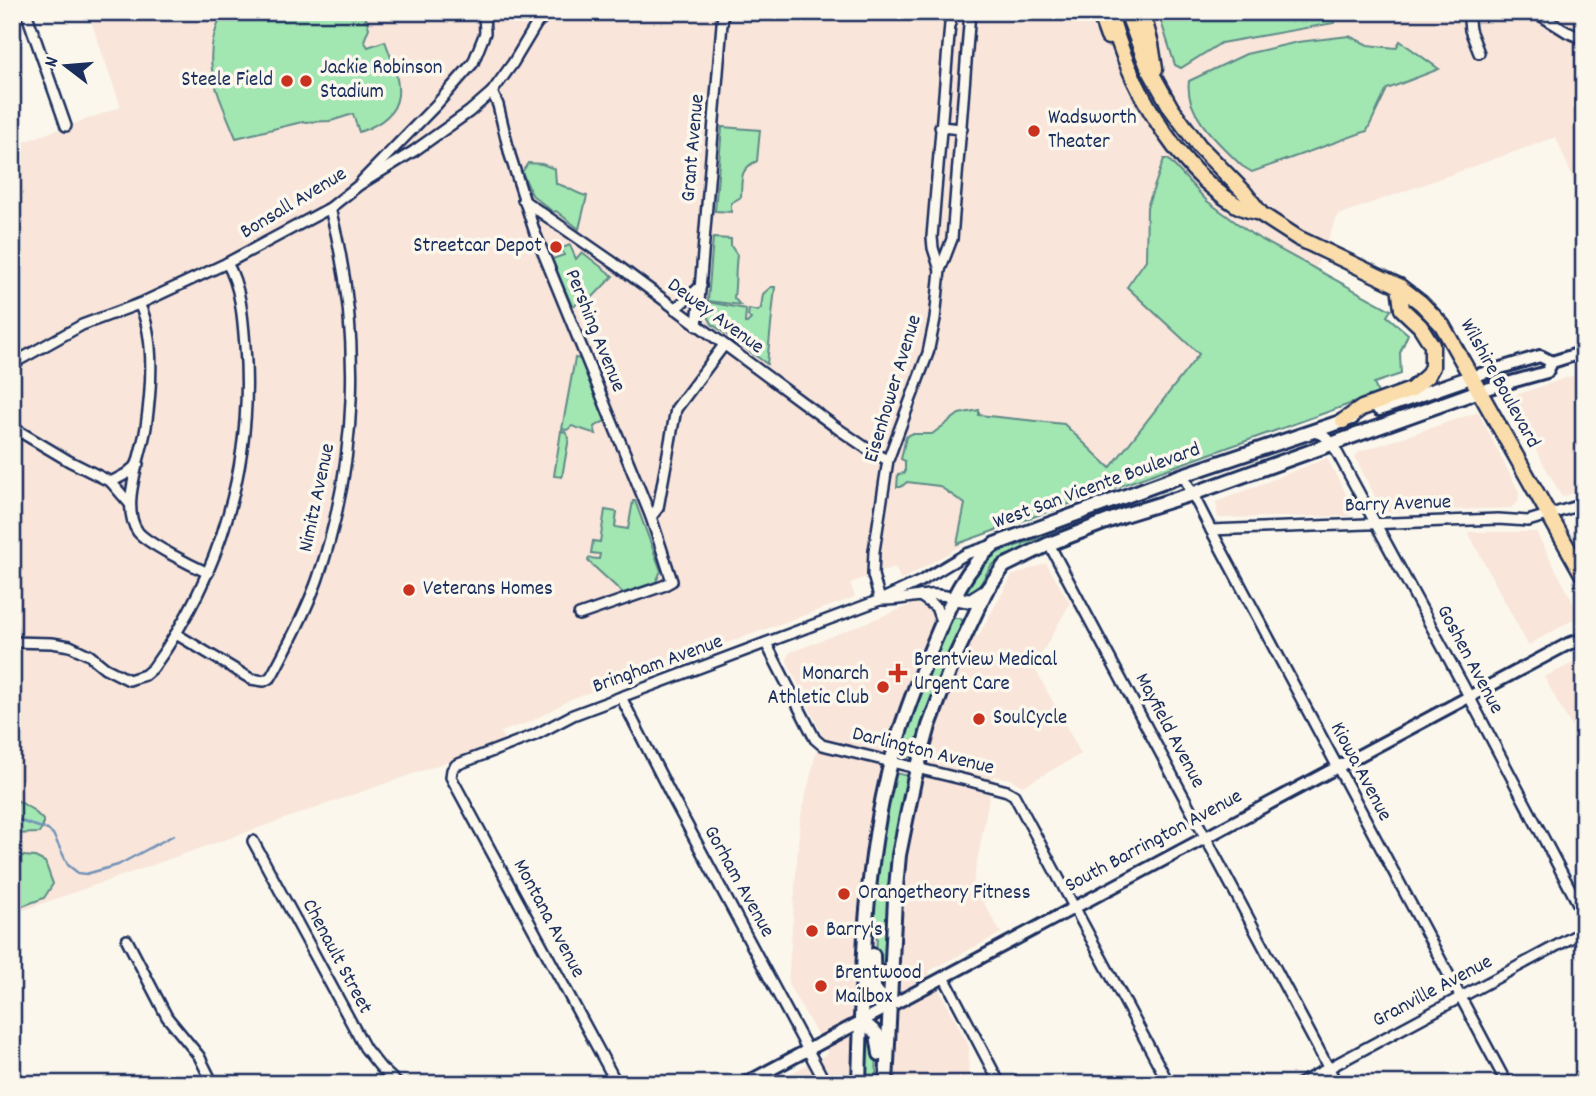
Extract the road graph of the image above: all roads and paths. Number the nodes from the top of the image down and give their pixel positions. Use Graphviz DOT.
graph roads {
  1 [pos="26,12"];
  2 [pos="484,12"];
  3 [pos="549,12"];
  4 [pos="723,12"];
  5 [pos="951,12"];
  6 [pos="970,12"];
  7 [pos="1099,12"];
  8 [pos="1110,12"];
  9 [pos="1128,12"];
  10 [pos="1142,12"];
  11 [pos="1468,12"];
  12 [pos="1535,12"];
  13 [pos="1584,38"];
  14 [pos="1479,53"];
  15 [pos="1157,84"];
  16 [pos="492,92"];
  17 [pos="66,126"];
  18 [pos="940,127"];
  19 [pos="962,129"];
  20 [pos="1171,142"];
  21 [pos="359,185"];
  22 [pos="523,200"];
  23 [pos="330,208"];
  24 [pos="1261,214"];
  25 [pos="227,263"];
  26 [pos="940,270"];
  27 [pos="701,286"];
  28 [pos="1399,286"];
  29 [pos="139,304"];
  30 [pos="675,309"];
  31 [pos="697,326"];
  32 [pos="724,345"];
  33 [pos="1584,352"];
  34 [pos="1552,362"];
  35 [pos="12,364"];
  36 [pos="1471,377"];
  37 [pos="1479,391"];
  38 [pos="1343,421"];
  39 [pos="12,427"];
  40 [pos="1312,432"];
  41 [pos="1332,443"];
  42 [pos="888,460"];
  43 [pos="138,464"];
  44 [pos="1183,475"];
  45 [pos="111,482"];
  46 [pos="1192,494"];
  47 [pos="130,504"];
  48 [pos="1584,504"];
  49 [pos="1548,516"];
  50 [pos="650,517"];
  51 [pos="1375,523"];
  52 [pos="1210,530"];
  53 [pos="995,544"];
  54 [pos="1049,544"];
  55 [pos="208,573"];
  56 [pos="1584,576"];
  57 [pos="986,591"];
  58 [pos="920,596"];
  59 [pos="955,598"];
  60 [pos="880,600"];
  61 [pos="579,615"];
  62 [pos="942,624"];
  63 [pos="968,628"];
  64 [pos="176,634"];
  65 [pos="1584,639"];
  66 [pos="12,642"];
  67 [pos="766,643"];
  68 [pos="621,696"];
  69 [pos="1469,696"];
  70 [pos="891,763"];
  71 [pos="1337,766"];
  72 [pos="917,768"];
  73 [pos="452,770"];
  74 [pos="1206,836"];
  75 [pos="253,841"];
  76 [pos="1075,906"];
  77 [pos="868,910"];
  78 [pos="1584,915"];
  79 [pos="1584,931"];
  80 [pos="127,940"];
  81 [pos="944,977"];
  82 [pos="1459,997"];
  83 [pos="889,1006"];
  84 [pos="860,1020"];
  85 [pos="806,1050"];
  86 [pos="1328,1068"];
  87 [pos="213,1084"];
  88 [pos="398,1084"];
  89 [pos="617,1084"];
  90 [pos="744,1084"];
  91 [pos="827,1084"];
  92 [pos="859,1084"];
  93 [pos="878,1084"];
  94 [pos="886,1084"];
  95 [pos="1000,1084"];
  96 [pos="1169,1084"];
  97 [pos="1299,1084"];
  98 [pos="1336,1084"];
  99 [pos="1507,1084"];
  1 -- 17 [label="street"];
  2 -- 21 [label="street"];
  3 -- 16 [label="street, Bonsall Avenue"];
  4 -- 27 [label="street, Grant Avenue"];
  5 -- 18 [label="street, Eisenhower Avenue"];
  6 -- 19 [label="street, Eisenhower Avenue"];
  7 -- 20 [label="main road"];
  8 -- 20 [label="main road, Wilshire Boulevard"];
  9 -- 15 [label="main road, Wilshire Boulevard"];
  10 -- 15 [label="main road"];
  11 -- 14 [label="street"];
  12 -- 13 [label="street"];
  15 -- 24 [label="main road, Wilshire Boulevard"];
  16 -- 21 [label="street, Bonsall Avenue"];
  16 -- 22 [label="street, Pershing Avenue"];
  18 -- 19 [label="street"];
  18 -- 26 [label="street, Eisenhower Avenue"];
  19 -- 26 [label="street, Eisenhower Avenue"];
  20 -- 24 [label="main road, Wilshire Boulevard"];
  21 -- 23 [label="street, Bonsall Avenue"];
  22 -- 30 [label="street, Dewey Avenue"];
  22 -- 50 [label="street, Pershing Avenue"];
  23 -- 25 [label="street, Bonsall Avenue"];
  23 -- 64 [label="street, Nimitz Avenue"];
  24 -- 28 [label="main road, Wilshire Boulevard"];
  25 -- 29 [label="street, Bonsall Avenue"];
  25 -- 55 [label="street"];
  26 -- 42 [label="street, Eisenhower Avenue"];
  27 -- 30 [label="street"];
  27 -- 31 [label="street, Grant Avenue"];
  28 -- 36 [label="main road, Wilshire Boulevard"];
  28 -- 38 [label="main road"];
  29 -- 35 [label="street, Bonsall Avenue"];
  29 -- 43 [label="street"];
  30 -- 31 [label="street, Dewey Avenue"];
  31 -- 32 [label="street, Dewey Avenue"];
  32 -- 42 [label="street, Dewey Avenue"];
  32 -- 50 [label="street"];
  33 -- 34 [label="street"];
  34 -- 36 [label="street"];
  34 -- 37 [label="street"];
  36 -- 37 [label="main road, Wilshire Boulevard"];
  36 -- 38 [label="main road, West San Vicente Boulevard"];
  37 -- 41 [label="main road, West San Vicente Boulevard"];
  37 -- 49 [label="main road, Wilshire Boulevard"];
  38 -- 40 [label="main road, West San Vicente Boulevard"];
  39 -- 45 [label="street"];
  40 -- 41 [label="street"];
  40 -- 44 [label="main road, West San Vicente Boulevard"];
  41 -- 46 [label="main road, West San Vicente Boulevard"];
  41 -- 51 [label="street, Goshen Avenue"];
  42 -- 60 [label="street, Eisenhower Avenue"];
  43 -- 45 [label="street"];
  43 -- 47 [label="street"];
  44 -- 46 [label="street, Kiowa Avenue"];
  44 -- 53 [label="main road, West San Vicente Boulevard"];
  45 -- 47 [label="street"];
  46 -- 52 [label="street, Kiowa Avenue"];
  46 -- 54 [label="main road, West San Vicente Boulevard"];
  47 -- 55 [label="street"];
  48 -- 49 [label="street, Barry Avenue"];
  49 -- 51 [label="street, Barry Avenue"];
  49 -- 56 [label="main road, Wilshire Boulevard"];
  50 -- 61 [label="street, Pershing Avenue"];
  51 -- 52 [label="street, Barry Avenue"];
  51 -- 69 [label="street, Goshen Avenue"];
  52 -- 71 [label="street, Kiowa Avenue"];
  53 -- 59 [label="main road, West San Vicente Boulevard"];
  53 -- 60 [label="street, Bringham Avenue"];
  54 -- 57 [label="main road, West San Vicente Boulevard"];
  54 -- 74 [label="street, Mayfield Avenue"];
  55 -- 64 [label="street"];
  57 -- 59 [label="main road"];
  57 -- 63 [label="main road, West San Vicente Boulevard"];
  58 -- 59 [label="street, Bringham Avenue"];
  58 -- 60 [label="street, Bringham Avenue"];
  58 -- 62 [label="street"];
  59 -- 62 [label="main road, West San Vicente Boulevard"];
  60 -- 67 [label="street, Bringham Avenue"];
  62 -- 63 [label="main road"];
  62 -- 70 [label="main road, West San Vicente Boulevard"];
  63 -- 72 [label="main road, West San Vicente Boulevard"];
  64 -- 66 [label="street"];
  65 -- 69 [label="street, South Barrington Avenue"];
  67 -- 68 [label="street, Bringham Avenue"];
  67 -- 70 [label="street, Darlington Avenue"];
  68 -- 73 [label="street, Bringham Avenue"];
  68 -- 85 [label="street, Gorham Avenue"];
  69 -- 71 [label="street, South Barrington Avenue"];
  69 -- 78 [label="street, Goshen Avenue"];
  70 -- 72 [label="street, Darlington Avenue"];
  70 -- 77 [label="main road, West San Vicente Boulevard"];
  71 -- 74 [label="street, South Barrington Avenue"];
  71 -- 82 [label="street, Kiowa Avenue"];
  72 -- 76 [label="street, Darlington Avenue"];
  72 -- 83 [label="main road, West San Vicente Boulevard"];
  73 -- 89 [label="street, Montana Avenue"];
  74 -- 76 [label="street, South Barrington Avenue"];
  74 -- 86 [label="street, Mayfield Avenue"];
  75 -- 88 [label="street, Chenault Street"];
  76 -- 81 [label="street, South Barrington Avenue"];
  76 -- 96 [label="street, Darlington Avenue"];
  77 -- 83 [label="main road"];
  77 -- 84 [label="main road, West San Vicente Boulevard"];
  79 -- 82 [label="street, Granville Avenue"];
  80 -- 87 [label="street"];
  81 -- 83 [label="street, South Barrington Avenue"];
  81 -- 95 [label="street"];
  82 -- 86 [label="street, Granville Avenue"];
  82 -- 99 [label="street, Kiowa Avenue"];
  83 -- 84 [label="street, South Barrington Avenue"];
  83 -- 94 [label="main road, West San Vicente Boulevard"];
  84 -- 85 [label="street, South Barrington Avenue"];
  84 -- 92 [label="main road, West San Vicente Boulevard"];
  84 -- 93 [label="main road"];
  85 -- 90 [label="street, South Barrington Avenue"];
  85 -- 91 [label="street, Gorham Avenue"];
  86 -- 97 [label="street, Granville Avenue"];
  86 -- 98 [label="street, Mayfield Avenue"];
}
